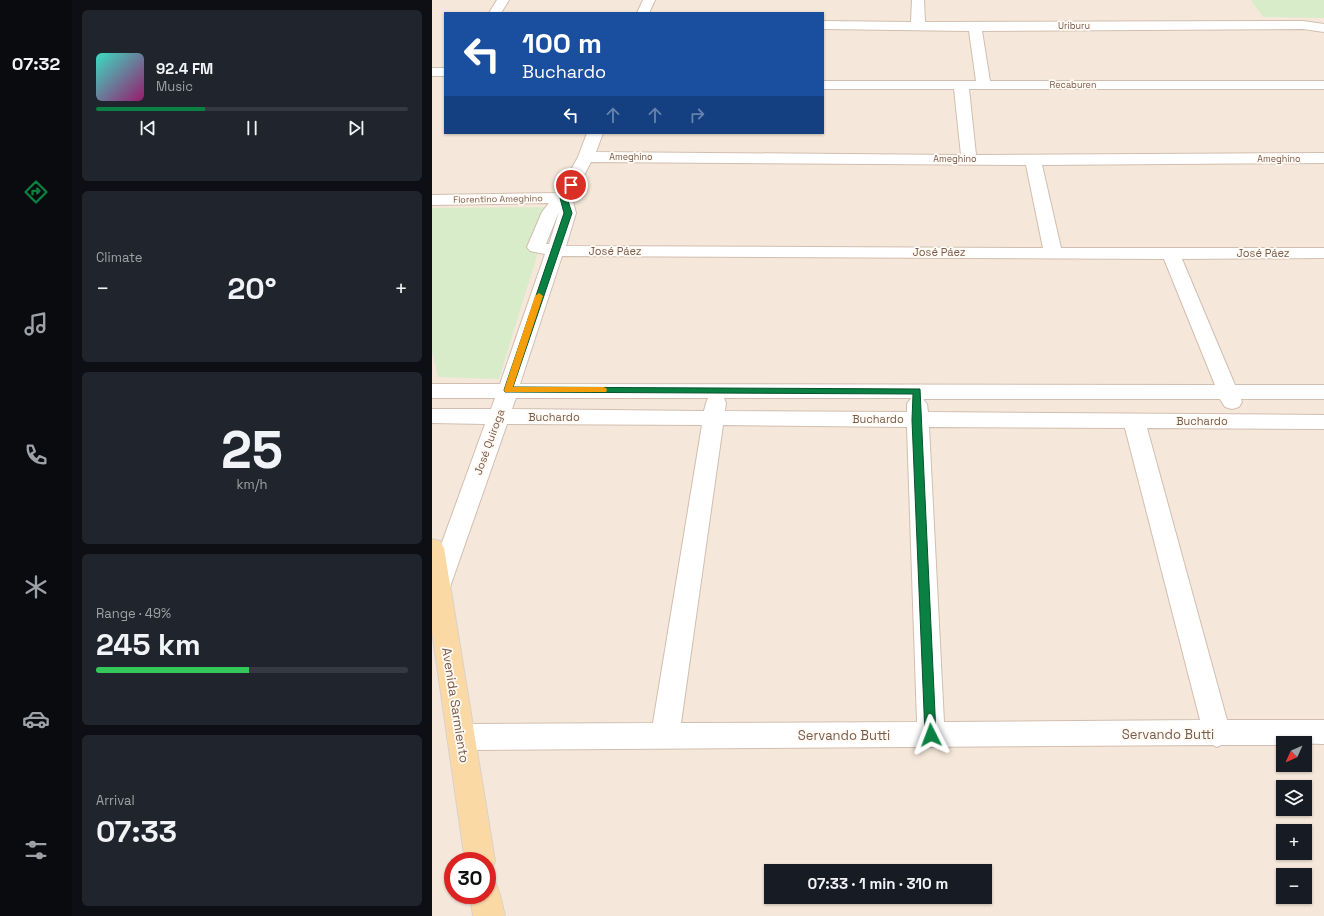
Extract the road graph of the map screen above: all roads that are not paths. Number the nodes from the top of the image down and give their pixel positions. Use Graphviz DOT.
graph roads {
  1 [pos="503,0"];
  2 [pos="649,0"];
  3 [pos="918,0"];
  4 [pos="496,12"];
  5 [pos="643,12"];
  6 [pos="824,25"];
  7 [pos="918,26"];
  8 [pos="975,27"];
  9 [pos="1324,28"];
  10 [pos="432,72"];
  11 [pos="444,72"];
  12 [pos="824,85"];
  13 [pos="1324,85"];
  14 [pos="961,86"];
  15 [pos="984,86"];
  16 [pos="596,134"];
  17 [pos="586,157"];
  18 [pos="1324,158"];
  19 [pos="970,159"];
  20 [pos="1033,160"];
  21 [pos="564,198"];
  22 [pos="432,200"];
  23 [pos="554,251"];
  24 [pos="1053,252"];
  25 [pos="1324,252"];
  26 [pos="1172,254"];
  27 [pos="508,390"];
  28 [pos="718,390"];
  29 [pos="432,391"];
  30 [pos="917,391"];
  31 [pos="1227,391"];
  32 [pos="1324,392"];
  33 [pos="432,416"];
  34 [pos="498,416"];
  35 [pos="714,418"];
  36 [pos="916,420"];
  37 [pos="1134,421"];
  38 [pos="1241,422"];
  39 [pos="1324,422"];
  40 [pos="432,548"];
  41 [pos="438,586"];
  42 [pos="1324,732"];
  43 [pos="1217,734"];
  44 [pos="931,735"];
  45 [pos="665,736"];
  46 [pos="461,737"];
  47 [pos="479,852"];
  48 [pos="487,904"];
  49 [pos="489,916"];
  1 -- 4 [label="street"];
  2 -- 5 [label="street"];
  3 -- 7 [label="street"];
  6 -- 7 [label="street, Uriburu"];
  7 -- 8 [label="street, Uriburu"];
  8 -- 9 [label="street, Uriburu"];
  8 -- 15 [label="street"];
  10 -- 11 [label="street"];
  12 -- 14 [label="street, Recaburen"];
  13 -- 15 [label="street, Recaburen"];
  14 -- 15 [label="street, Recaburen"];
  14 -- 19 [label="street"];
  16 -- 17 [label="street"];
  17 -- 19 [label="street, Ameghino"];
  17 -- 21 [label="street"];
  18 -- 20 [label="street, Ameghino"];
  19 -- 20 [label="street, Ameghino"];
  20 -- 24 [label="street"];
  21 -- 22 [label="street, Florentino Ameghino"];
  21 -- 23 [label="street, José Quiroga"];
  23 -- 24 [label="street, José Páez"];
  23 -- 27 [label="street, José Quiroga"];
  24 -- 26 [label="street, José Páez"];
  25 -- 26 [label="street, José Páez"];
  26 -- 31 [label="street"];
  27 -- 28 [label="street"];
  27 -- 29 [label="street"];
  27 -- 34 [label="street, José Quiroga"];
  28 -- 30 [label="street"];
  28 -- 35 [label="street"];
  30 -- 31 [label="street"];
  30 -- 36 [label="street"];
  31 -- 32 [label="street"];
  31 -- 38 [label="street"];
  33 -- 34 [label="street, Buchardo"];
  34 -- 35 [label="street, Buchardo"];
  34 -- 41 [label="street, José Quiroga"];
  35 -- 36 [label="street, Buchardo"];
  35 -- 45 [label="street"];
  36 -- 37 [label="street, Buchardo"];
  36 -- 44 [label="street"];
  37 -- 38 [label="street, Buchardo"];
  37 -- 43 [label="street"];
  38 -- 39 [label="street, Buchardo"];
  40 -- 41 [label="main road, Avenida Sarmiento"];
  41 -- 46 [label="main road, Avenida Sarmiento"];
  42 -- 43 [label="street, Servando Butti"];
  43 -- 44 [label="street, Servando Butti"];
  44 -- 45 [label="street, Servando Butti"];
  45 -- 46 [label="street, Servando Butti"];
  46 -- 47 [label="main road, Avenida Sarmiento"];
  48 -- 49 [label="main road"];
}
